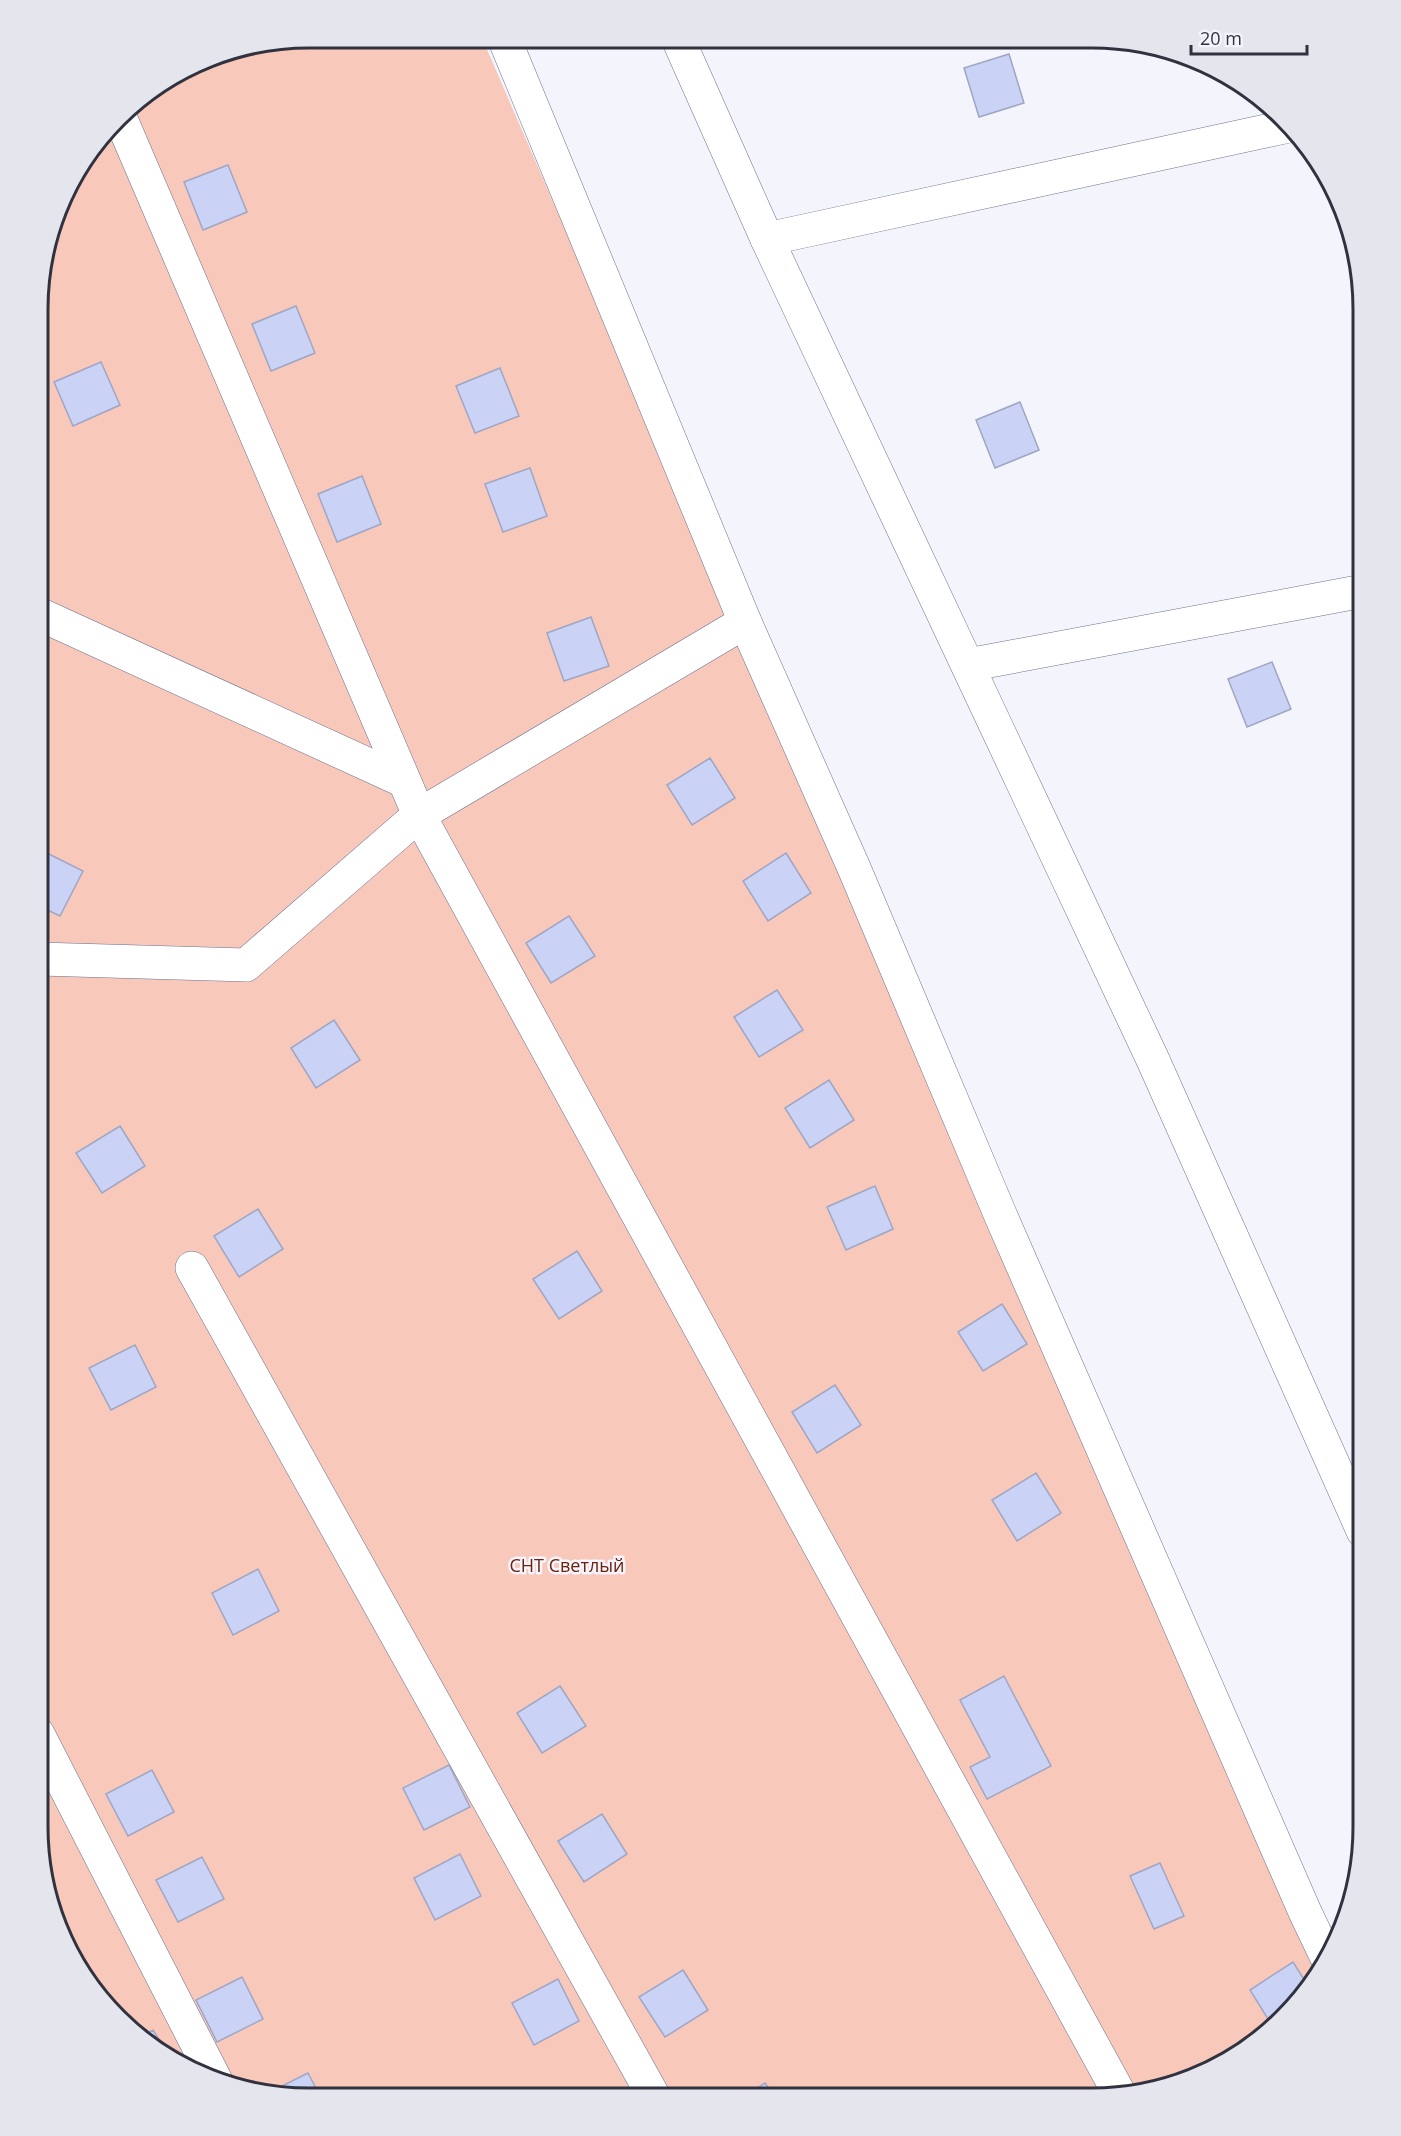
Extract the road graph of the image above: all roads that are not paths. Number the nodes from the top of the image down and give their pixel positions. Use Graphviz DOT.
graph roads {
  1 [pos="508,48"];
  2 [pos="682,48"];
  3 [pos="123,125"];
  4 [pos="1280,128"];
  5 [pos="767,239"];
  6 [pos="1353,593"];
  7 [pos="48,618"];
  8 [pos="745,622"];
  9 [pos="968,665"];
  10 [pos="404,781"];
  11 [pos="419,815"];
  12 [pos="48,959"];
  13 [pos="192,1268"];
  14 [pos="1353,1509"];
  15 [pos="48,1753"];
  16 [pos="1323,1949"];
  17 [pos="209,2068"];
  18 [pos="1116,2087"];
  19 [pos="649,2088"];
  1 -- 8 [label="lane"];
  2 -- 5 [label="lane"];
  3 -- 10 [label="lane"];
  4 -- 5 [label="lane"];
  5 -- 9 [label="lane"];
  6 -- 9 [label="lane"];
  7 -- 10 [label="lane"];
  8 -- 11 [label="lane"];
  8 -- 16 [label="lane"];
  9 -- 14 [label="lane"];
  10 -- 11 [label="lane"];
  11 -- 12 [label="lane"];
  11 -- 18 [label="lane"];
  13 -- 19 [label="lane"];
  15 -- 17 [label="lane"];
}
